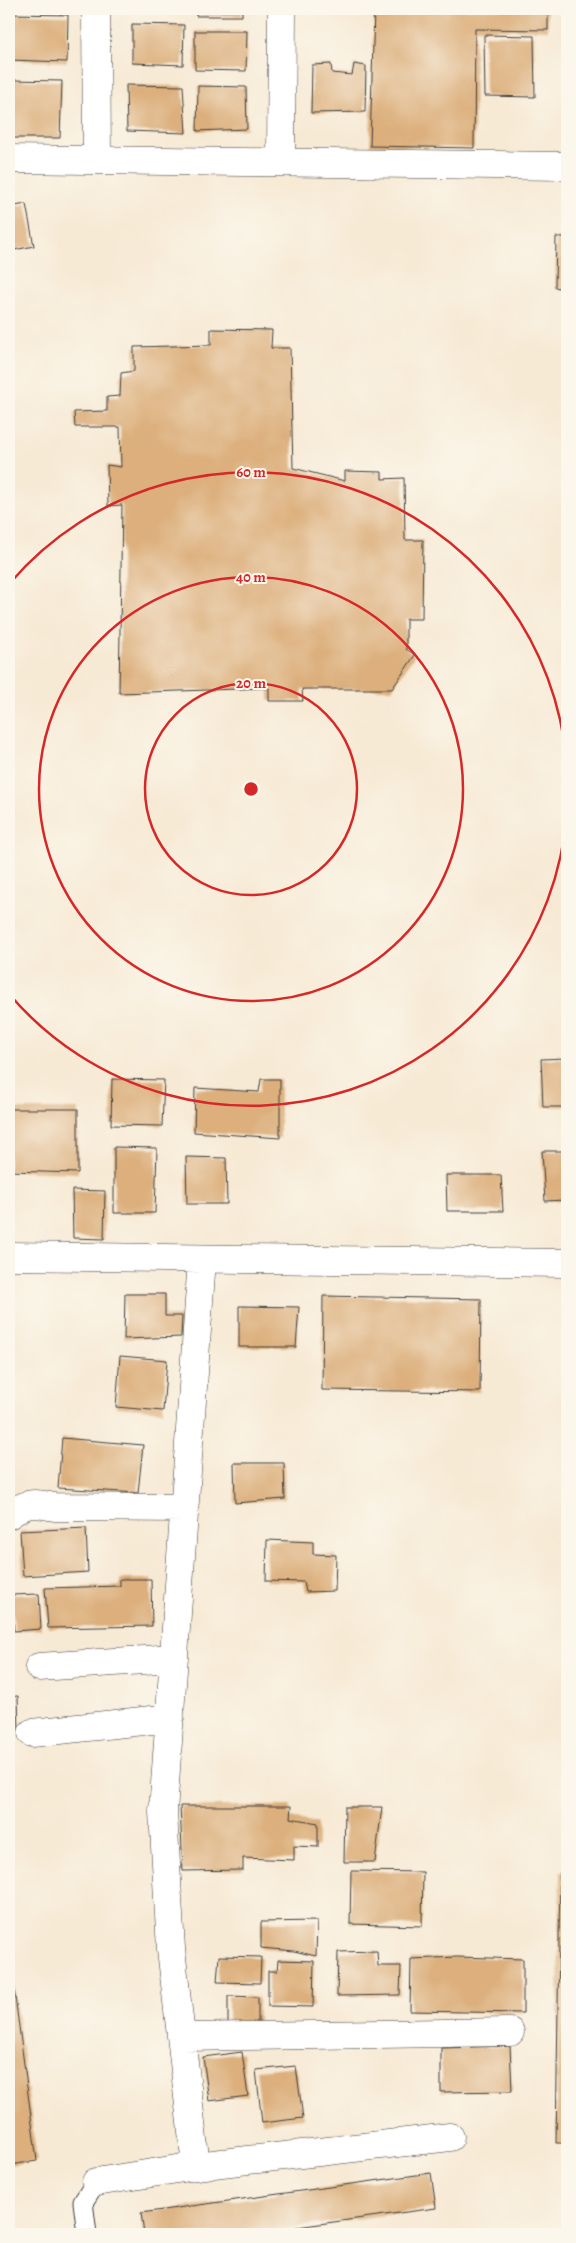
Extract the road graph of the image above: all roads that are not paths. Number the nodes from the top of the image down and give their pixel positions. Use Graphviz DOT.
graph roads {
  1 [pos="96,9"];
  2 [pos="282,9"];
  3 [pos="9,159"];
  4 [pos="97,160"];
  5 [pos="281,162"];
  6 [pos="567,166"];
  7 [pos="9,1256"];
  8 [pos="202,1260"];
  9 [pos="567,1263"];
  10 [pos="184,1508"];
  11 [pos="9,1515"];
  12 [pos="174,1658"];
  13 [pos="39,1667"];
  14 [pos="170,1718"];
  15 [pos="32,1733"];
  16 [pos="510,2032"];
  17 [pos="183,2037"];
  18 [pos="450,2137"];
  19 [pos="196,2166"];
  20 [pos="96,2182"];
  21 [pos="87,2234"];
  1 -- 4 [label="street"];
  2 -- 5 [label="street"];
  3 -- 4 [label="street"];
  4 -- 5 [label="street"];
  5 -- 6 [label="street"];
  7 -- 8 [label="street"];
  8 -- 9 [label="street"];
  8 -- 10 [label="street"];
  10 -- 11 [label="street"];
  10 -- 12 [label="street"];
  12 -- 13 [label="street"];
  12 -- 14 [label="street"];
  14 -- 15 [label="street"];
  14 -- 17 [label="street"];
  16 -- 17 [label="street"];
  17 -- 19 [label="street"];
  18 -- 19 [label="street"];
  19 -- 20 [label="street"];
  20 -- 21 [label="lane"];
}
